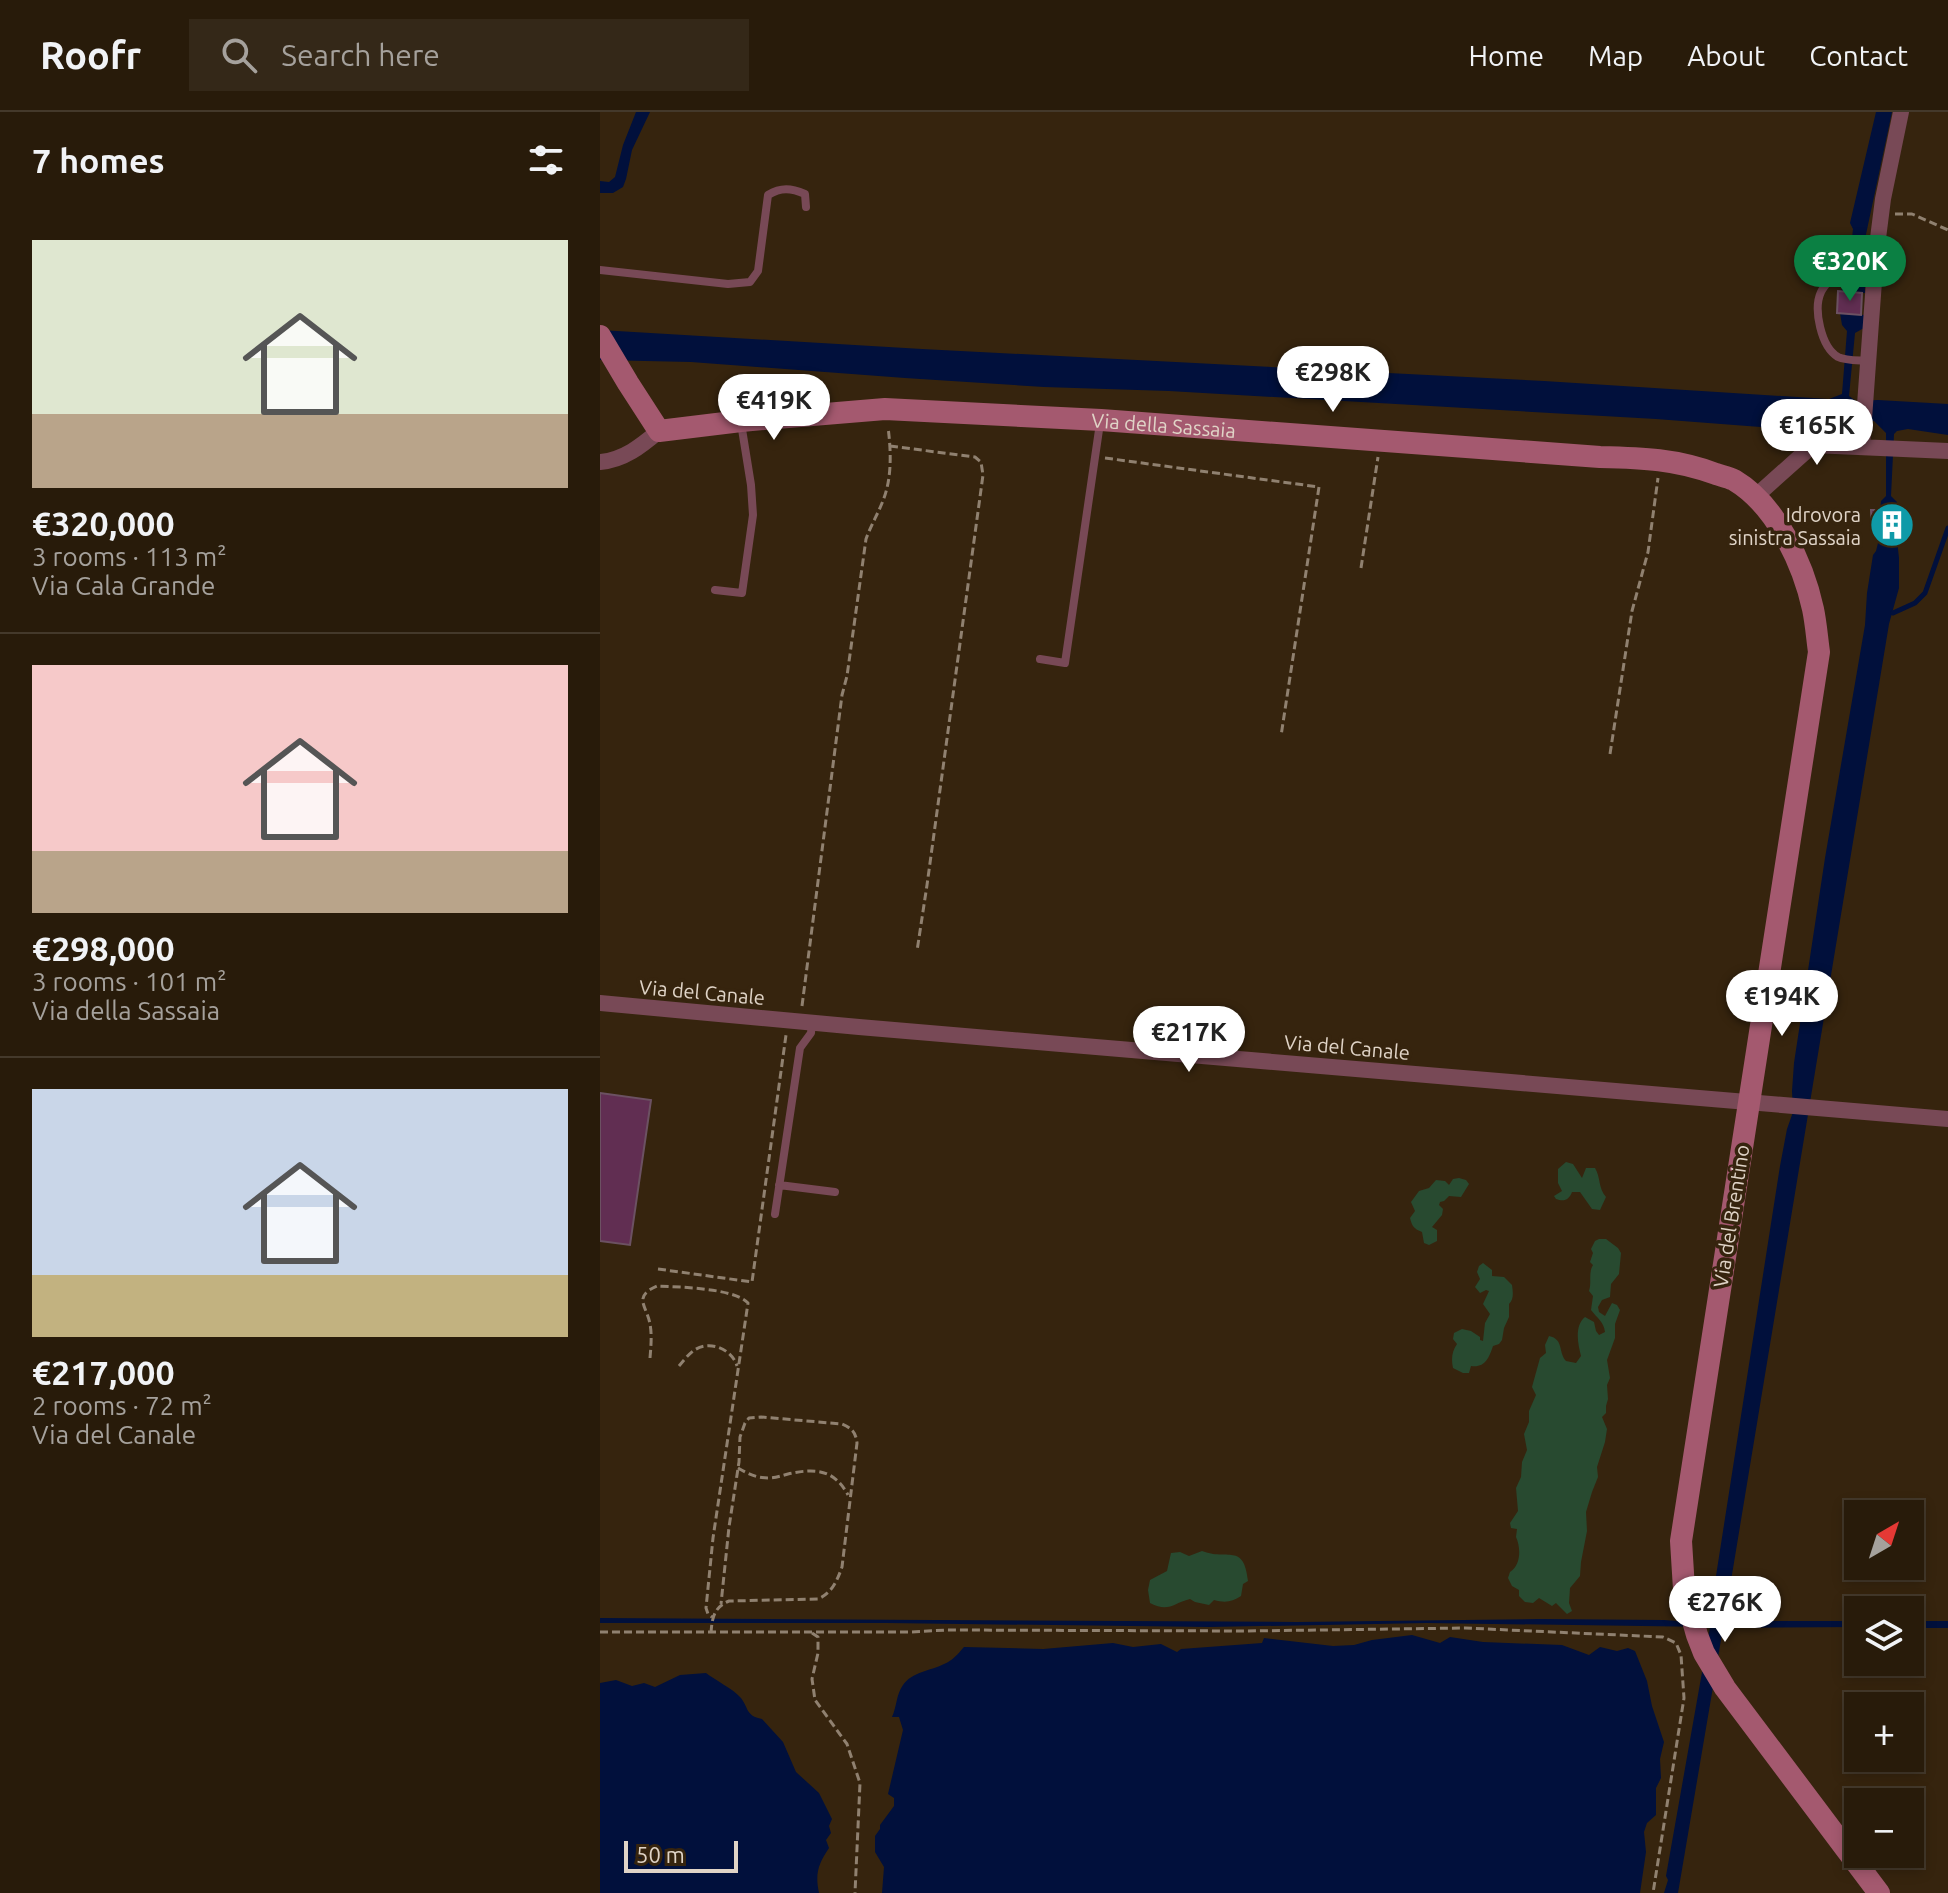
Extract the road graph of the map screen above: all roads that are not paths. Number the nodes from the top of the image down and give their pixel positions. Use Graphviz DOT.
graph roads {
  1 [pos="1901,112"];
  2 [pos="806,207"];
  3 [pos="600,270"];
  4 [pos="1833,276"];
  5 [pos="600,336"];
  6 [pos="1863,360"];
  7 [pos="1101,420"];
  8 [pos="741,421"];
  9 [pos="659,431"];
  10 [pos="1862,446"];
  11 [pos="1948,451"];
  12 [pos="600,462"];
  13 [pos="1755,497"];
  14 [pos="715,590"];
  15 [pos="1040,659"];
  16 [pos="600,1003"];
  17 [pos="800,1021"];
  18 [pos="1749,1101"];
  19 [pos="1948,1119"];
  20 [pos="779,1185"];
  21 [pos="835,1192"];
  22 [pos="775,1214"];
  23 [pos="1879,1893"];
  1 -- 6 [label="street"];
  2 -- 3 [label="lane"];
  4 -- 6 [label="lane"];
  5 -- 9 [label="street"];
  6 -- 10 [label="street"];
  7 -- 8 [label="street, Via della Sassaia"];
  7 -- 13 [label="street, Via della Sassaia"];
  7 -- 15 [label="lane"];
  8 -- 9 [label="street, Via della Sassaia"];
  8 -- 14 [label="lane"];
  9 -- 12 [label="street, Via della Sassaia"];
  10 -- 11 [label="street"];
  10 -- 13 [label="street"];
  13 -- 18 [label="street, Via del Brentino"];
  16 -- 17 [label="street, Via del Canale"];
  17 -- 18 [label="street, Via del Canale"];
  17 -- 20 [label="lane"];
  18 -- 19 [label="street, Via del Canale"];
  18 -- 23 [label="street, Via del Brentino"];
  20 -- 21 [label="lane"];
  20 -- 22 [label="lane"];
}
